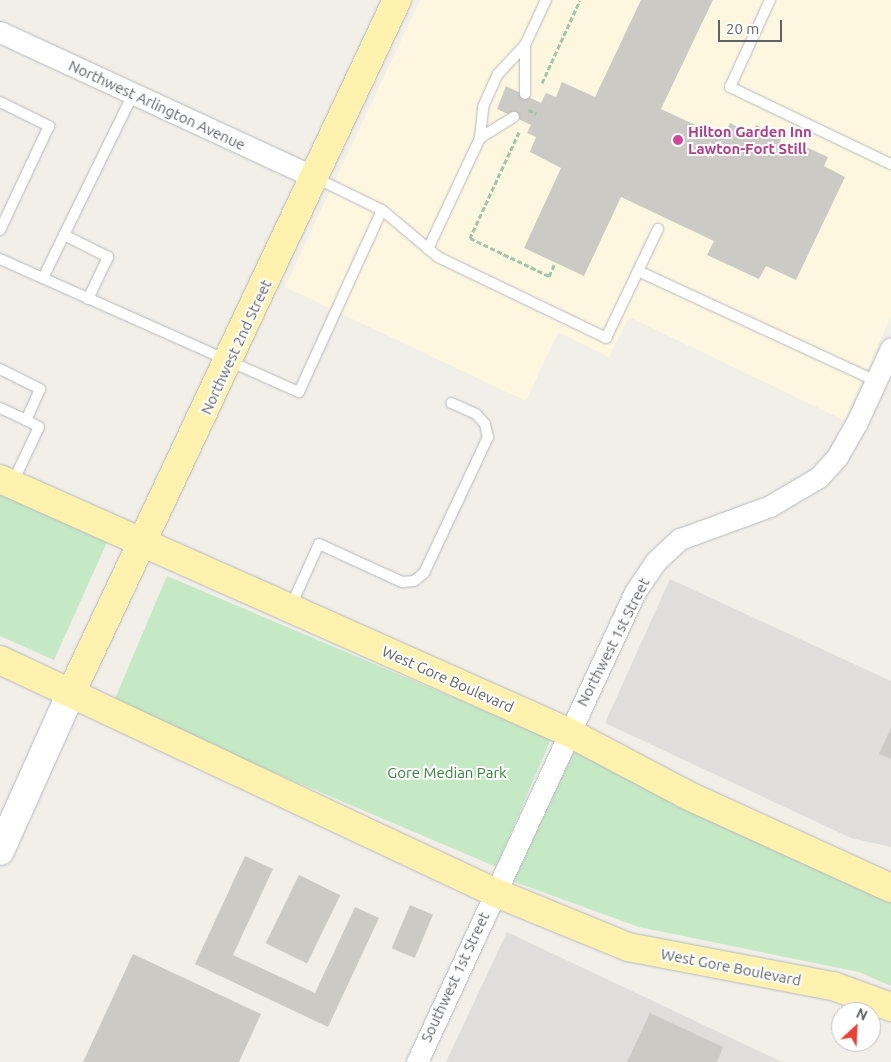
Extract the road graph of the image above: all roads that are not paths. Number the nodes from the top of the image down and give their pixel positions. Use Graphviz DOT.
graph roads {
  1 [pos="397,0"];
  2 [pos="546,0"];
  3 [pos="770,0"];
  4 [pos="0,32"];
  5 [pos="525,45"];
  6 [pos="133,94"];
  7 [pos="525,94"];
  8 [pos="0,102"];
  9 [pos="514,117"];
  10 [pos="480,138"];
  11 [pos="891,164"];
  12 [pos="314,177"];
  13 [pos="382,210"];
  14 [pos="658,229"];
  15 [pos="0,230"];
  16 [pos="64,235"];
  17 [pos="428,249"];
  18 [pos="0,259"];
  19 [pos="638,271"];
  20 [pos="43,278"];
  21 [pos="88,299"];
  22 [pos="891,348"];
  23 [pos="230,361"];
  24 [pos="0,369"];
  25 [pos="876,381"];
  26 [pos="451,403"];
  27 [pos="0,408"];
  28 [pos="26,420"];
  29 [pos="6,482"];
  30 [pos="144,545"];
  31 [pos="289,609"];
  32 [pos="0,660"];
  33 [pos="71,693"];
  34 [pos="568,732"];
  35 [pos="0,851"];
  36 [pos="891,888"];
  37 [pos="494,892"];
  38 [pos="891,1007"];
  39 [pos="417,1062"];
  1 -- 12 [label="main road, Northwest 2nd Street"];
  2 -- 5 [label="lane"];
  3 -- 11 [label="lane"];
  4 -- 6 [label="street, Northwest Arlington Avenue"];
  5 -- 7 [label="lane"];
  5 -- 10 [label="lane"];
  6 -- 12 [label="street, Northwest Arlington Avenue"];
  6 -- 16 [label="lane"];
  8 -- 15 [label="lane"];
  9 -- 10 [label="lane"];
  10 -- 17 [label="lane"];
  12 -- 13 [label="lane"];
  12 -- 23 [label="main road, Northwest 2nd Street"];
  13 -- 17 [label="lane"];
  13 -- 23 [label="lane"];
  14 -- 19 [label="lane"];
  16 -- 20 [label="lane"];
  16 -- 21 [label="lane"];
  17 -- 19 [label="lane"];
  18 -- 20 [label="lane"];
  19 -- 25 [label="lane"];
  20 -- 21 [label="lane"];
  21 -- 23 [label="lane"];
  22 -- 25 [label="street, Northwest 1st Street"];
  23 -- 30 [label="main road, Northwest 2nd Street"];
  24 -- 28 [label="lane"];
  25 -- 34 [label="street, Northwest 1st Street"];
  26 -- 31 [label="lane"];
  27 -- 28 [label="lane"];
  28 -- 29 [label="lane"];
  29 -- 30 [label="main road, West Gore Boulevard"];
  30 -- 31 [label="main road, West Gore Boulevard"];
  30 -- 33 [label="main road, Northwest 2nd Street"];
  31 -- 34 [label="main road, West Gore Boulevard"];
  32 -- 33 [label="main road, West Gore Boulevard"];
  33 -- 35 [label="main road"];
  33 -- 37 [label="main road, West Gore Boulevard"];
  34 -- 36 [label="main road, West Gore Boulevard"];
  34 -- 37 [label="street, Northwest 1st Street"];
  37 -- 38 [label="main road, West Gore Boulevard"];
  37 -- 39 [label="street, Southwest 1st Street"];
}
